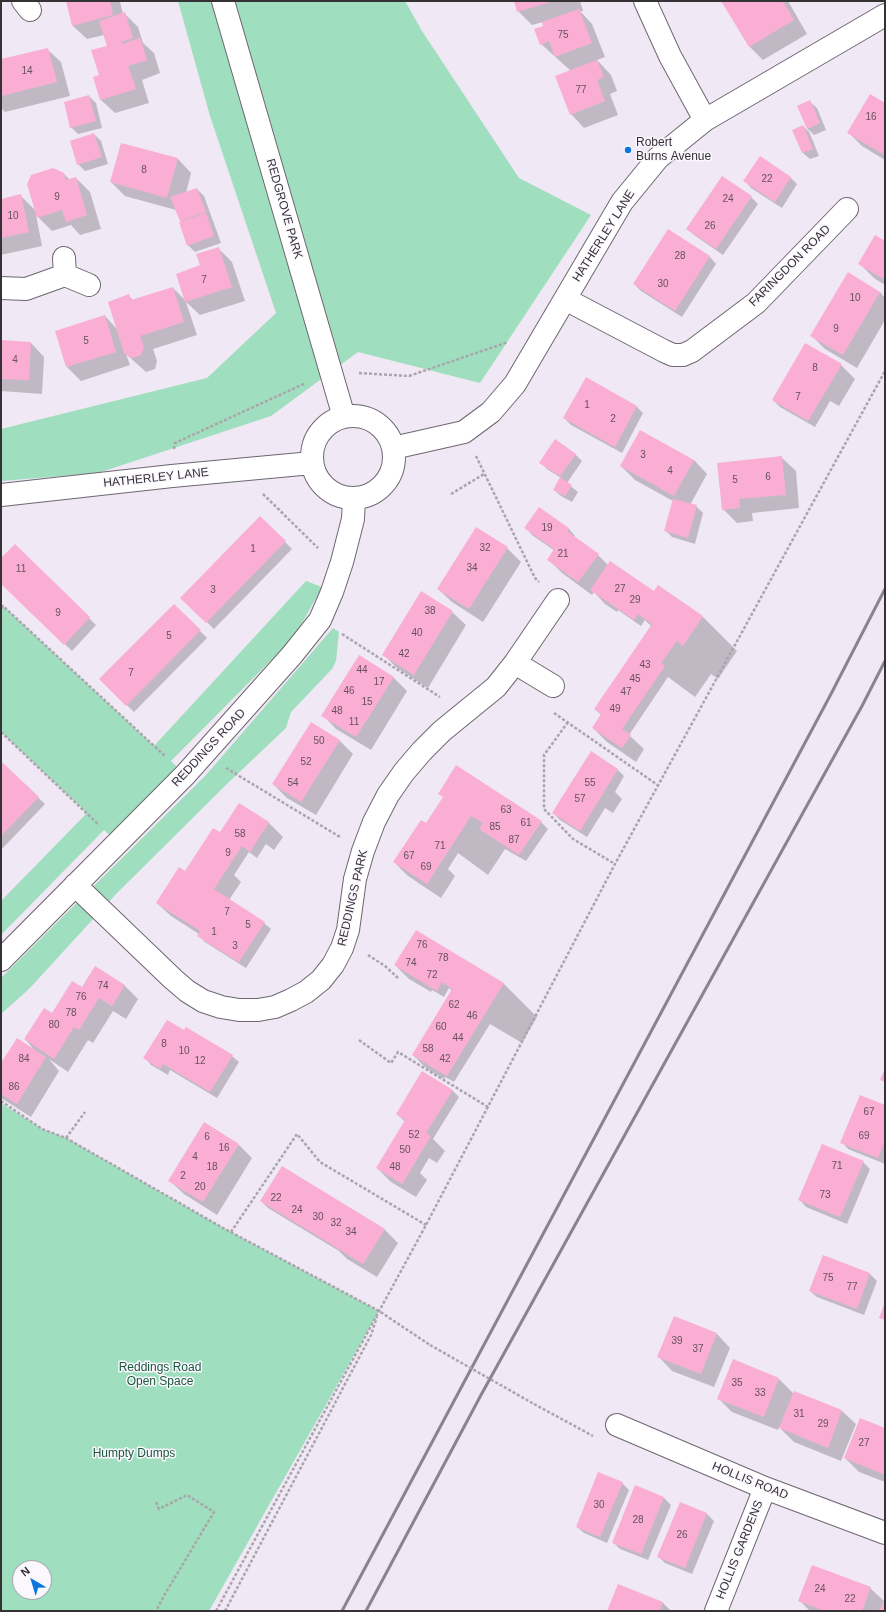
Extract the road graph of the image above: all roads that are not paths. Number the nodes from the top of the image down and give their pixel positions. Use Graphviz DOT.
graph roads {
  1 [pos="223,1"];
  2 [pos="645,1"];
  3 [pos="885,15"];
  4 [pos="705,120"];
  5 [pos="847,209"];
  6 [pos="89,285"];
  7 [pos="1,288"];
  8 [pos="565,299"];
  9 [pos="344,417"];
  10 [pos="393,448"];
  11 [pos="312,462"];
  12 [pos="1,495"];
  13 [pos="354,498"];
  14 [pos="558,600"];
  15 [pos="515,663"];
  16 [pos="553,686"];
  17 [pos="75,885"];
  18 [pos="1,960"];
  19 [pos="616,1425"];
  20 [pos="765,1488"];
  21 [pos="885,1533"];
  22 [pos="716,1611"];
  1 -- 9 [label="street, REDGROVE PARK"];
  2 -- 4 [label="street"];
  3 -- 4 [label="street, HATHERLEY LANE"];
  4 -- 8 [label="street, HATHERLEY LANE"];
  5 -- 8 [label="street, FARINGDON ROAD"];
  6 -- 7 [label="street"];
  8 -- 10 [label="street, HATHERLEY LANE"];
  9 -- 10 [label="street"];
  9 -- 11 [label="street"];
  10 -- 13 [label="street"];
  11 -- 12 [label="street, HATHERLEY LANE"];
  11 -- 13 [label="street"];
  13 -- 17 [label="street, REDDINGS ROAD"];
  14 -- 15 [label="street, REDDINGS PARK"];
  15 -- 16 [label="street"];
  15 -- 17 [label="street, REDDINGS PARK"];
  17 -- 18 [label="street, REDDINGS ROAD"];
  19 -- 20 [label="street, HOLLIS ROAD"];
  20 -- 21 [label="street, HOLLIS ROAD"];
  20 -- 22 [label="street, HOLLIS GARDENS"];
}
